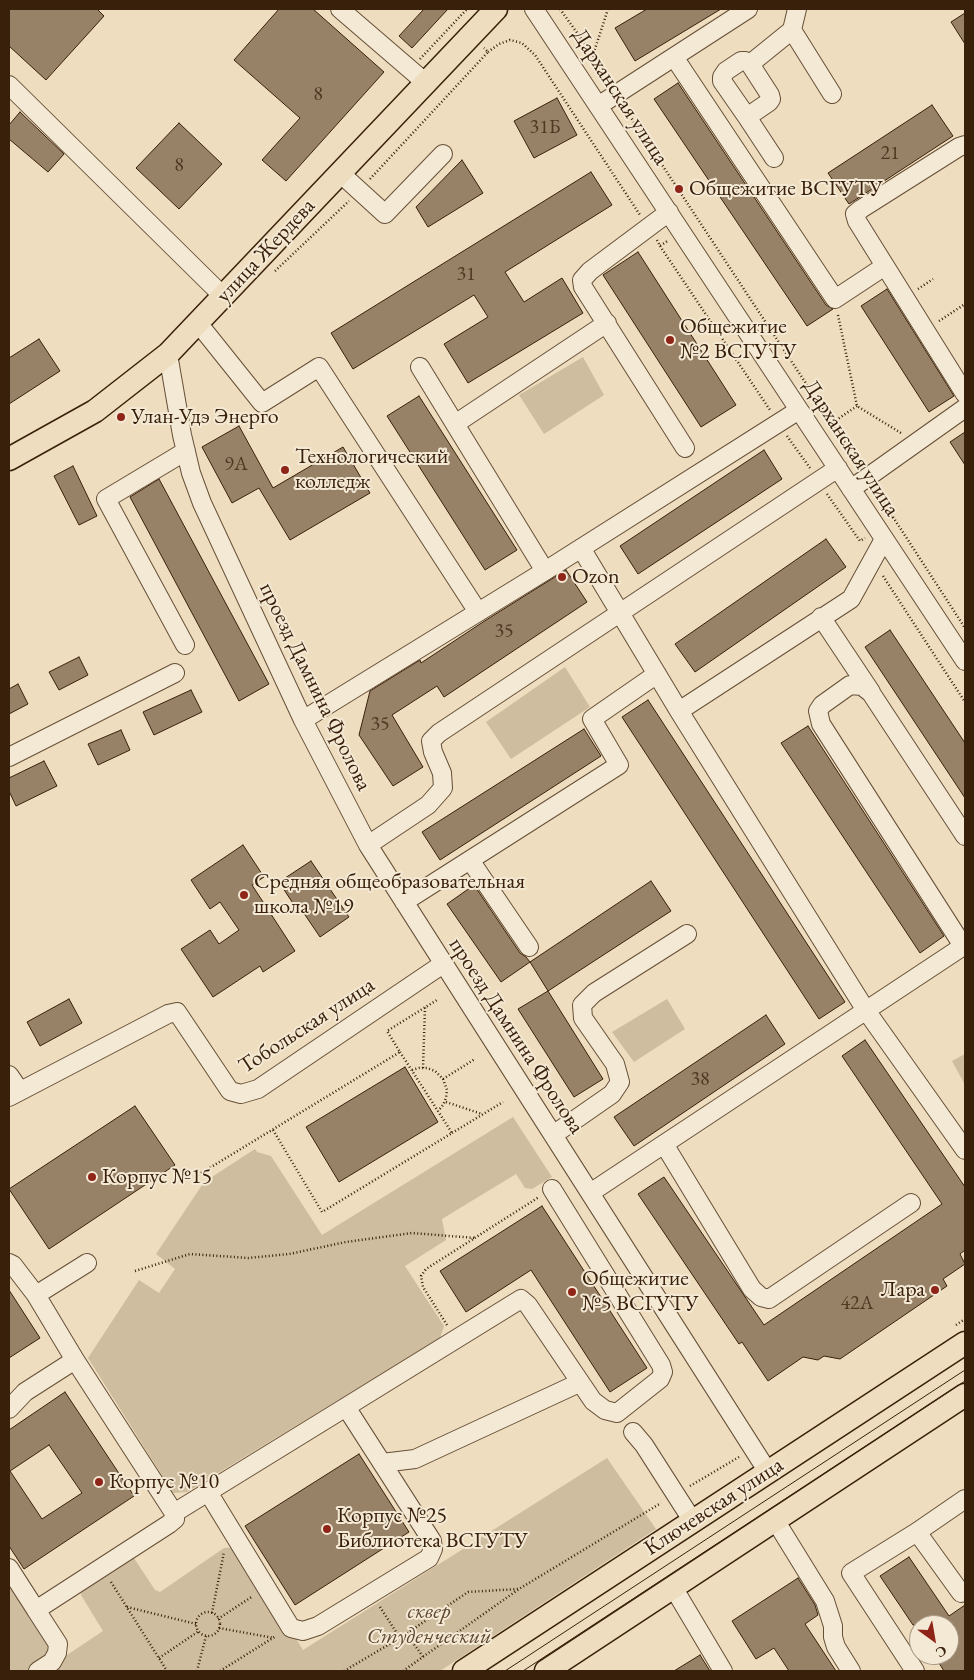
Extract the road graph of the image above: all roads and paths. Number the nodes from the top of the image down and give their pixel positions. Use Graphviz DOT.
graph roads {
  1 [pos="340,9"];
  2 [pos="467,9"];
  3 [pos="496,9"];
  4 [pos="534,9"];
  5 [pos="560,9"];
  6 [pos="608,9"];
  7 [pos="748,9"];
  8 [pos="797,9"];
  9 [pos="463,28"];
  10 [pos="792,30"];
  11 [pos="488,52"];
  12 [pos="594,56"];
  13 [pos="674,57"];
  14 [pos="750,64"];
  15 [pos="418,76"];
  16 [pos="9,85"];
  17 [pos="616,94"];
  18 [pos="832,94"];
  19 [pos="598,106"];
  20 [pos="747,117"];
  21 [pos="965,145"];
  22 [pos="443,154"];
  23 [pos="774,158"];
  24 [pos="340,174"];
  25 [pos="359,191"];
  26 [pos="669,212"];
  27 [pos="699,220"];
  28 [pos="648,228"];
  29 [pos="681,232"];
  30 [pos="885,266"];
  31 [pos="269,277"];
  32 [pos="224,296"];
  33 [pos="835,299"];
  34 [pos="965,304"];
  35 [pos="198,323"];
  36 [pos="607,323"];
  37 [pos="925,330"];
  38 [pos="168,354"];
  39 [pos="420,367"];
  40 [pos="965,394"];
  41 [pos="857,406"];
  42 [pos="965,408"];
  43 [pos="799,410"];
  44 [pos="832,423"];
  45 [pos="455,424"];
  46 [pos="916,442"];
  47 [pos="685,448"];
  48 [pos="186,451"];
  49 [pos="9,459"];
  50 [pos="838,468"];
  51 [pos="867,478"];
  52 [pos="851,489"];
  53 [pos="893,517"];
  54 [pos="884,539"];
  55 [pos="860,541"];
  56 [pos="581,548"];
  57 [pos="872,560"];
  58 [pos="545,571"];
  59 [pos="478,612"];
  60 [pos="621,613"];
  61 [pos="821,617"];
  62 [pos="965,628"];
  63 [pos="184,645"];
  64 [pos="965,662"];
  65 [pos="175,673"];
  66 [pos="657,674"];
  67 [pos="871,693"];
  68 [pos="965,702"];
  69 [pos="679,711"];
  70 [pos="303,720"];
  71 [pos="9,757"];
  72 [pos="965,836"];
  73 [pos="368,846"];
  74 [pos="470,860"];
  75 [pos="404,902"];
  76 [pos="688,934"];
  77 [pos="964,945"];
  78 [pos="529,947"];
  79 [pos="443,964"];
  80 [pos="437,1000"];
  81 [pos="425,1007"];
  82 [pos="866,1009"];
  83 [pos="400,1052"];
  84 [pos="475,1059"];
  85 [pos="423,1068"];
  86 [pos="412,1070"];
  87 [pos="9,1075"];
  88 [pos="443,1079"];
  89 [pos="14,1094"];
  90 [pos="445,1102"];
  91 [pos="503,1102"];
  92 [pos="438,1111"];
  93 [pos="482,1114"];
  94 [pos="273,1130"];
  95 [pos="452,1133"];
  96 [pos="553,1135"];
  97 [pos="664,1144"];
  98 [pos="965,1150"];
  99 [pos="198,1175"];
  100 [pos="552,1189"];
  101 [pos="590,1193"];
  102 [pos="911,1203"];
  103 [pos="475,1238"];
  104 [pos="9,1263"];
  105 [pos="87,1263"];
  106 [pos="135,1271"];
  107 [pos="36,1295"];
  108 [pos="457,1339"];
  109 [pos="965,1343"];
  110 [pos="76,1360"];
  111 [pos="579,1383"];
  112 [pos="965,1396"];
  113 [pos="346,1407"];
  114 [pos="9,1409"];
  115 [pos="633,1432"];
  116 [pos="382,1464"];
  117 [pos="768,1472"];
  118 [pos="208,1492"];
  119 [pos="965,1498"];
  120 [pos="174,1513"];
  121 [pos="692,1520"];
  122 [pos="775,1520"];
  123 [pos="917,1532"];
  124 [pos="228,1559"];
  125 [pos="102,1567"];
  126 [pos="9,1568"];
  127 [pos="672,1587"];
  128 [pos="247,1589"];
  129 [pos="520,1589"];
  130 [pos="259,1592"];
  131 [pos="371,1593"];
  132 [pos="960,1593"];
  133 [pos="127,1607"];
  134 [pos="36,1610"];
  135 [pos="212,1613"];
  136 [pos="218,1619"];
  137 [pos="196,1624"];
  138 [pos="219,1628"];
  139 [pos="291,1628"];
  140 [pos="199,1631"];
  141 [pos="406,1633"];
  142 [pos="206,1636"];
  143 [pos="274,1638"];
  144 [pos="400,1638"];
  145 [pos="159,1658"];
  146 [pos="424,1658"];
  147 [pos="38,1671"];
  148 [pos="167,1671"];
  149 [pos="197,1671"];
  150 [pos="220,1671"];
  151 [pos="344,1671"];
  152 [pos="464,1671"];
  153 [pos="546,1671"];
  154 [pos="723,1671"];
  155 [pos="851,1671"];
  156 [pos="915,1671"];
  1 -- 15 [label="street"];
  2 -- 9 [label="path"];
  3 -- 9 [label="main road, улица Жердева"];
  4 -- 19 [label="street, Дарханская улица"];
  5 -- 12 [label="path"];
  6 -- 12 [label="path"];
  7 -- 13 [label="street"];
  8 -- 10 [label="street"];
  9 -- 11 [label="path"];
  9 -- 15 [label="main road, улица Жердева"];
  9 -- 15 [label="path"];
  10 -- 14 [label="street"];
  10 -- 18 [label="street"];
  11 -- 25 [label="path"];
  11 -- 28 [label="path"];
  12 -- 17 [label="path"];
  13 -- 17 [label="street"];
  13 -- 33 [label="street"];
  14 -- 20 [label="street"];
  14 -- 20 [label="street"];
  15 -- 24 [label="main road, улица Жердева"];
  16 -- 32 [label="street"];
  17 -- 19 [label="street"];
  17 -- 27 [label="path"];
  19 -- 26 [label="street, Дарханская улица"];
  20 -- 23 [label="street"];
  21 -- 30 [label="street"];
  22 -- 25 [label="street"];
  24 -- 25 [label="street"];
  24 -- 32 [label="main road, улица Жердева"];
  25 -- 31 [label="path"];
  26 -- 28 [label="street"];
  26 -- 29 [label="street, Дарханская улица"];
  27 -- 29 [label="path"];
  27 -- 44 [label="path"];
  28 -- 29 [label="path"];
  28 -- 36 [label="street"];
  29 -- 43 [label="street, Дарханская улица"];
  30 -- 33 [label="street"];
  30 -- 37 [label="street"];
  32 -- 35 [label="main road, улица Жердева"];
  33 -- 41 [label="path"];
  34 -- 37 [label="path"];
  35 -- 38 [label="main road, улица Жердева"];
  35 -- 59 [label="street"];
  36 -- 45 [label="street"];
  36 -- 47 [label="street"];
  37 -- 40 [label="street"];
  38 -- 48 [label="street, проезд Дамнина Фролова"];
  38 -- 49 [label="main road, улица Жердева"];
  39 -- 45 [label="street"];
  41 -- 44 [label="path"];
  41 -- 46 [label="path"];
  42 -- 46 [label="street"];
  43 -- 50 [label="street, Дарханская улица"];
  43 -- 56 [label="street"];
  44 -- 51 [label="path"];
  45 -- 58 [label="street"];
  46 -- 51 [label="street"];
  48 -- 63 [label="street"];
  48 -- 70 [label="street, проезд Дамнина Фролова"];
  50 -- 52 [label="street, Дарханская улица"];
  50 -- 60 [label="street"];
  51 -- 52 [label="street"];
  52 -- 54 [label="street, Дарханская улица"];
  53 -- 62 [label="path"];
  54 -- 57 [label="street"];
  54 -- 64 [label="street, Дарханская улица"];
  55 -- 57 [label="path"];
  56 -- 58 [label="street"];
  56 -- 60 [label="street"];
  57 -- 61 [label="street"];
  57 -- 68 [label="path"];
  58 -- 59 [label="street"];
  59 -- 70 [label="street"];
  60 -- 66 [label="street"];
  60 -- 73 [label="street"];
  61 -- 67 [label="street"];
  61 -- 69 [label="street"];
  65 -- 71 [label="street"];
  66 -- 69 [label="street"];
  66 -- 74 [label="street"];
  67 -- 72 [label="street"];
  67 -- 77 [label="street"];
  69 -- 82 [label="street"];
  70 -- 73 [label="street, проезд Дамнина Фролова"];
  73 -- 75 [label="street, проезд Дамнина Фролова"];
  74 -- 75 [label="street"];
  74 -- 78 [label="street"];
  75 -- 79 [label="street, проезд Дамнина Фролова"];
  76 -- 96 [label="street"];
  77 -- 82 [label="street"];
  79 -- 89 [label="street, Тобольская улица"];
  79 -- 96 [label="street, проезд Дамнина Фролова"];
  80 -- 81 [label="path"];
  81 -- 83 [label="path"];
  81 -- 85 [label="path"];
  82 -- 97 [label="street"];
  82 -- 98 [label="street"];
  83 -- 86 [label="path"];
  83 -- 94 [label="path"];
  84 -- 88 [label="path"];
  85 -- 86 [label="path"];
  85 -- 88 [label="path"];
  86 -- 92 [label="path"];
  87 -- 89 [label="street"];
  88 -- 90 [label="path"];
  90 -- 92 [label="path"];
  90 -- 93 [label="path"];
  91 -- 93 [label="path"];
  92 -- 95 [label="path"];
  93 -- 95 [label="path"];
  94 -- 95 [label="path"];
  94 -- 99 [label="path"];
  96 -- 101 [label="street, проезд Дамнина Фролова"];
  97 -- 101 [label="street"];
  97 -- 102 [label="street"];
  100 -- 103 [label="path"];
  100 -- 111 [label="street"];
  101 -- 117 [label="street, проезд Дамнина Фролова"];
  103 -- 106 [label="path"];
  103 -- 108 [label="path"];
  104 -- 107 [label="street"];
  105 -- 107 [label="street"];
  107 -- 110 [label="street"];
  108 -- 111 [label="street"];
  108 -- 113 [label="street"];
  109 -- 117 [label="main road, Ключевская улица"];
  110 -- 114 [label="street"];
  110 -- 120 [label="street"];
  111 -- 116 [label="street"];
  112 -- 122 [label="main road, Ключевская улица"];
  113 -- 116 [label="street"];
  113 -- 118 [label="street"];
  115 -- 121 [label="street"];
  116 -- 131 [label="street"];
  117 -- 121 [label="main road, Ключевская улица"];
  118 -- 120 [label="street"];
  118 -- 130 [label="street"];
  119 -- 123 [label="street"];
  120 -- 125 [label="street"];
  121 -- 152 [label="main road, Ключевская улица"];
  122 -- 127 [label="main road, Ключевская улица"];
  122 -- 155 [label="street"];
  123 -- 132 [label="street"];
  123 -- 156 [label="street"];
  124 -- 135 [label="path"];
  125 -- 133 [label="path"];
  125 -- 134 [label="street"];
  126 -- 134 [label="street"];
  127 -- 153 [label="main road, Ключевская улица"];
  127 -- 154 [label="street"];
  128 -- 130 [label="path"];
  129 -- 141 [label="path"];
  130 -- 136 [label="path"];
  130 -- 139 [label="street"];
  131 -- 139 [label="street"];
  131 -- 144 [label="path"];
  133 -- 137 [label="path"];
  133 -- 145 [label="path"];
  134 -- 147 [label="street"];
  135 -- 136 [label="path"];
  135 -- 137 [label="path"];
  136 -- 138 [label="path"];
  137 -- 140 [label="path"];
  138 -- 142 [label="path"];
  138 -- 143 [label="path"];
  139 -- 143 [label="path"];
  140 -- 142 [label="path"];
  140 -- 145 [label="path"];
  141 -- 144 [label="path"];
  141 -- 146 [label="path"];
  142 -- 149 [label="path"];
  143 -- 150 [label="path"];
  144 -- 151 [label="path"];
  145 -- 148 [label="path"];
}
